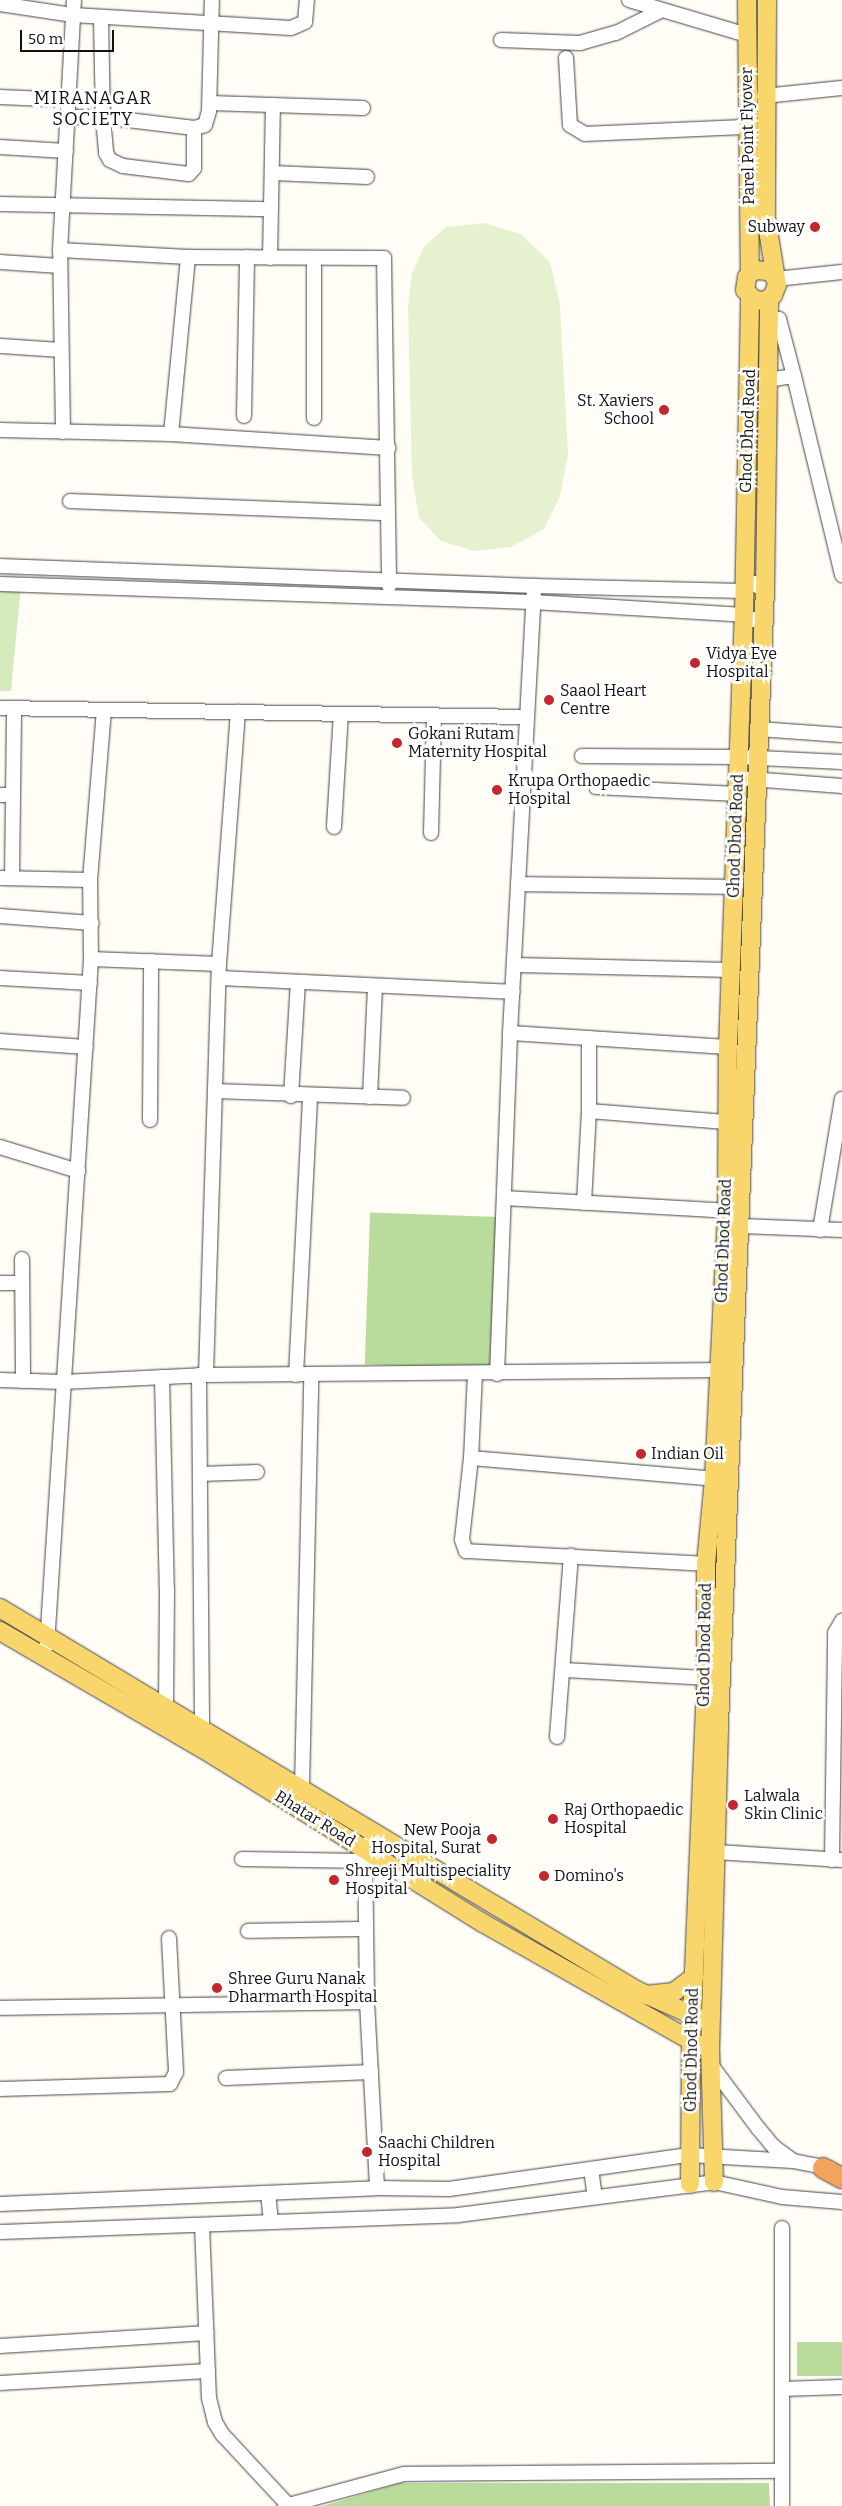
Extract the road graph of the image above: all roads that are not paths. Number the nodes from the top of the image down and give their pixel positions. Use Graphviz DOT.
graph roads {
  1 [pos="74,0"];
  2 [pos="212,0"];
  3 [pos="307,0"];
  4 [pos="629,0"];
  5 [pos="747,0"];
  6 [pos="767,0"];
  7 [pos="0,4"];
  8 [pos="662,10"];
  9 [pos="74,15"];
  10 [pos="101,17"];
  11 [pos="211,24"];
  12 [pos="747,35"];
  13 [pos="501,40"];
  14 [pos="566,58"];
  15 [pos="842,88"];
  16 [pos="764,96"];
  17 [pos="0,97"];
  18 [pos="69,100"];
  19 [pos="210,103"];
  20 [pos="273,106"];
  21 [pos="363,108"];
  22 [pos="68,117"];
  23 [pos="103,117"];
  24 [pos="748,127"];
  25 [pos="194,128"];
  26 [pos="0,147"];
  27 [pos="66,151"];
  28 [pos="274,173"];
  29 [pos="368,177"];
  30 [pos="0,204"];
  31 [pos="63,205"];
  32 [pos="271,209"];
  33 [pos="60,250"];
  34 [pos="188,257"];
  35 [pos="247,257"];
  36 [pos="270,258"];
  37 [pos="314,258"];
  38 [pos="0,262"];
  39 [pos="60,266"];
  40 [pos="842,272"];
  41 [pos="750,273"];
  42 [pos="776,279"];
  43 [pos="750,297"];
  44 [pos="769,299"];
  45 [pos="769,318"];
  46 [pos="0,346"];
  47 [pos="61,350"];
  48 [pos="794,376"];
  49 [pos="768,380"];
  50 [pos="244,416"];
  51 [pos="314,418"];
  52 [pos="0,430"];
  53 [pos="62,432"];
  54 [pos="171,434"];
  55 [pos="389,448"];
  56 [pos="70,501"];
  57 [pos="387,513"];
  58 [pos="0,566"];
  59 [pos="842,575"];
  60 [pos="390,579"];
  61 [pos="0,584"];
  62 [pos="534,586"];
  63 [pos="743,591"];
  64 [pos="765,591"];
  65 [pos="389,597"];
  66 [pos="533,602"];
  67 [pos="744,614"];
  68 [pos="763,616"];
  69 [pos="7,708"];
  70 [pos="104,711"];
  71 [pos="238,712"];
  72 [pos="341,714"];
  73 [pos="434,716"];
  74 [pos="525,718"];
  75 [pos="758,729"];
  76 [pos="842,735"];
  77 [pos="582,756"];
  78 [pos="739,757"];
  79 [pos="757,757"];
  80 [pos="842,762"];
  81 [pos="756,779"];
  82 [pos="737,786"];
  83 [pos="842,786"];
  84 [pos="596,787"];
  85 [pos="7,795"];
  86 [pos="334,827"];
  87 [pos="431,832"];
  88 [pos="6,878"];
  89 [pos="90,880"];
  90 [pos="518,884"];
  91 [pos="734,887"];
  92 [pos="0,916"];
  93 [pos="92,923"];
  94 [pos="91,959"];
  95 [pos="152,962"];
  96 [pos="515,965"];
  97 [pos="731,970"];
  98 [pos="220,971"];
  99 [pos="0,978"];
  100 [pos="298,982"];
  101 [pos="90,983"];
  102 [pos="375,986"];
  103 [pos="513,992"];
  104 [pos="510,1033"];
  105 [pos="589,1038"];
  106 [pos="0,1042"];
  107 [pos="86,1047"];
  108 [pos="728,1047"];
  109 [pos="216,1091"];
  110 [pos="291,1096"];
  111 [pos="310,1096"];
  112 [pos="370,1097"];
  113 [pos="404,1098"];
  114 [pos="842,1099"];
  115 [pos="589,1111"];
  116 [pos="150,1120"];
  117 [pos="726,1122"];
  118 [pos="0,1147"];
  119 [pos="78,1171"];
  120 [pos="504,1198"];
  121 [pos="584,1203"];
  122 [pos="727,1211"];
  123 [pos="741,1226"];
  124 [pos="820,1230"];
  125 [pos="842,1230"];
  126 [pos="22,1258"];
  127 [pos="0,1283"];
  128 [pos="22,1283"];
  129 [pos="718,1370"];
  130 [pos="736,1371"];
  131 [pos="311,1374"];
  132 [pos="475,1374"];
  133 [pos="497,1374"];
  134 [pos="202,1375"];
  135 [pos="296,1375"];
  136 [pos="162,1377"];
  137 [pos="0,1380"];
  138 [pos="23,1381"];
  139 [pos="63,1382"];
  140 [pos="471,1458"];
  141 [pos="257,1472"];
  142 [pos="201,1474"];
  143 [pos="714,1480"];
  144 [pos="571,1556"];
  145 [pos="706,1564"];
  146 [pos="0,1608"];
  147 [pos="842,1621"];
  148 [pos="0,1631"];
  149 [pos="49,1638"];
  150 [pos="43,1658"];
  151 [pos="562,1670"];
  152 [pos="706,1678"];
  153 [pos="166,1708"];
  154 [pos="202,1730"];
  155 [pos="558,1737"];
  156 [pos="302,1787"];
  157 [pos="375,1831"];
  158 [pos="716,1852"];
  159 [pos="365,1856"];
  160 [pos="242,1860"];
  161 [pos="837,1860"];
  162 [pos="366,1929"];
  163 [pos="248,1931"];
  164 [pos="169,1938"];
  165 [pos="694,1977"];
  166 [pos="646,1995"];
  167 [pos="367,2002"];
  168 [pos="171,2007"];
  169 [pos="0,2008"];
  170 [pos="648,2015"];
  171 [pos="692,2016"];
  172 [pos="711,2022"];
  173 [pos="691,2042"];
  174 [pos="711,2058"];
  175 [pos="371,2072"];
  176 [pos="226,2078"];
  177 [pos="690,2088"];
  178 [pos="0,2089"];
  179 [pos="689,2154"];
  180 [pos="714,2154"];
  181 [pos="793,2162"];
  182 [pos="591,2169"];
  183 [pos="837,2173"];
  184 [pos="714,2182"];
  185 [pos="690,2184"];
  186 [pos="377,2188"];
  187 [pos="268,2193"];
  188 [pos="595,2197"];
  189 [pos="842,2202"];
  190 [pos="0,2204"];
  191 [pos="271,2222"];
  192 [pos="202,2224"];
  193 [pos="782,2228"];
  194 [pos="0,2232"];
  195 [pos="206,2333"];
  196 [pos="0,2346"];
  197 [pos="208,2371"];
  198 [pos="0,2383"];
  199 [pos="842,2387"];
  200 [pos="782,2389"];
  201 [pos="781,2471"];
  202 [pos="286,2505"];
  203 [pos="782,2506"];
  1 -- 9 [label="street"];
  2 -- 11 [label="street"];
  3 -- 11 [label="street"];
  4 -- 8 [label="street"];
  5 -- 12 [label="main road, Parel Point Flyover"];
  6 -- 16 [label="main road"];
  7 -- 9 [label="street"];
  8 -- 12 [label="street"];
  8 -- 13 [label="street"];
  9 -- 10 [label="street"];
  9 -- 18 [label="street"];
  10 -- 11 [label="street"];
  10 -- 23 [label="street"];
  11 -- 19 [label="street"];
  12 -- 24 [label="main road, Parel Point Flyover"];
  14 -- 24 [label="street"];
  15 -- 16 [label="street"];
  16 -- 42 [label="main road"];
  17 -- 18 [label="street"];
  18 -- 22 [label="street"];
  19 -- 20 [label="street"];
  19 -- 25 [label="street"];
  20 -- 21 [label="street"];
  20 -- 28 [label="street"];
  22 -- 23 [label="street"];
  22 -- 27 [label="street"];
  23 -- 25 [label="street"];
  23 -- 25 [label="street"];
  24 -- 41 [label="main road, Parel Point Flyover"];
  26 -- 27 [label="street"];
  27 -- 31 [label="street"];
  28 -- 29 [label="street"];
  28 -- 32 [label="street"];
  30 -- 31 [label="street"];
  31 -- 32 [label="street"];
  31 -- 33 [label="street"];
  32 -- 36 [label="street"];
  33 -- 34 [label="street"];
  33 -- 39 [label="street"];
  34 -- 35 [label="street"];
  34 -- 54 [label="street"];
  35 -- 36 [label="street"];
  35 -- 50 [label="street"];
  36 -- 37 [label="street"];
  37 -- 51 [label="street"];
  37 -- 55 [label="street"];
  38 -- 39 [label="street"];
  39 -- 47 [label="street"];
  40 -- 42 [label="street"];
  41 -- 42 [label="main road"];
  41 -- 43 [label="main road, Ghod Dhod Road"];
  42 -- 44 [label="main road"];
  43 -- 44 [label="main road"];
  43 -- 63 [label="main road, Ghod Dhod Road"];
  44 -- 45 [label="main road"];
  45 -- 48 [label="street"];
  45 -- 49 [label="main road"];
  46 -- 47 [label="street"];
  47 -- 53 [label="street"];
  48 -- 49 [label="street"];
  48 -- 59 [label="street"];
  49 -- 64 [label="main road"];
  52 -- 53 [label="street"];
  53 -- 54 [label="street"];
  54 -- 55 [label="street"];
  55 -- 57 [label="street"];
  56 -- 57 [label="street"];
  57 -- 60 [label="street"];
  58 -- 60 [label="street"];
  60 -- 62 [label="street"];
  60 -- 65 [label="street"];
  61 -- 65 [label="street"];
  62 -- 63 [label="street"];
  62 -- 66 [label="street"];
  63 -- 64 [label="street"];
  63 -- 67 [label="main road, Ghod Dhod Road"];
  64 -- 68 [label="main road"];
  65 -- 66 [label="street"];
  66 -- 67 [label="street"];
  66 -- 74 [label="street"];
  67 -- 68 [label="street"];
  67 -- 78 [label="main road, Ghod Dhod Road"];
  68 -- 75 [label="main road"];
  69 -- 70 [label="street"];
  69 -- 85 [label="street"];
  70 -- 71 [label="street"];
  70 -- 89 [label="street"];
  71 -- 72 [label="street"];
  71 -- 98 [label="street"];
  72 -- 73 [label="street"];
  72 -- 86 [label="street"];
  73 -- 74 [label="street"];
  73 -- 87 [label="street"];
  74 -- 90 [label="street"];
  75 -- 76 [label="street"];
  75 -- 79 [label="main road"];
  77 -- 78 [label="street"];
  78 -- 79 [label="street"];
  78 -- 82 [label="main road, Ghod Dhod Road"];
  79 -- 80 [label="street"];
  79 -- 81 [label="main road"];
  81 -- 82 [label="street"];
  81 -- 83 [label="street"];
  81 -- 123 [label="main road"];
  82 -- 84 [label="street"];
  82 -- 91 [label="main road, Ghod Dhod Road"];
  85 -- 88 [label="street"];
  88 -- 89 [label="street"];
  89 -- 93 [label="street"];
  90 -- 91 [label="street"];
  90 -- 96 [label="street"];
  91 -- 97 [label="main road, Ghod Dhod Road"];
  92 -- 93 [label="street"];
  93 -- 94 [label="street"];
  94 -- 95 [label="street"];
  94 -- 101 [label="street"];
  95 -- 98 [label="street"];
  95 -- 116 [label="street"];
  96 -- 97 [label="street"];
  96 -- 103 [label="street"];
  97 -- 108 [label="main road, Ghod Dhod Road"];
  98 -- 100 [label="street"];
  98 -- 109 [label="street"];
  99 -- 101 [label="street"];
  100 -- 102 [label="street"];
  100 -- 110 [label="street"];
  101 -- 107 [label="street"];
  102 -- 103 [label="street"];
  102 -- 112 [label="street"];
  103 -- 104 [label="street"];
  104 -- 105 [label="street"];
  104 -- 120 [label="street"];
  105 -- 108 [label="street"];
  105 -- 115 [label="street"];
  106 -- 107 [label="street"];
  107 -- 119 [label="street"];
  108 -- 117 [label="main road, Ghod Dhod Road"];
  109 -- 110 [label="street"];
  109 -- 134 [label="street"];
  110 -- 111 [label="street"];
  111 -- 112 [label="street"];
  111 -- 135 [label="street"];
  112 -- 113 [label="street"];
  114 -- 124 [label="street"];
  115 -- 117 [label="street"];
  115 -- 121 [label="street"];
  117 -- 122 [label="main road, Ghod Dhod Road"];
  118 -- 119 [label="street"];
  119 -- 139 [label="street"];
  120 -- 121 [label="street"];
  120 -- 133 [label="street"];
  121 -- 122 [label="street"];
  122 -- 129 [label="main road, Ghod Dhod Road"];
  123 -- 124 [label="street"];
  123 -- 130 [label="main road"];
  124 -- 125 [label="street"];
  126 -- 128 [label="street"];
  127 -- 128 [label="street"];
  128 -- 138 [label="street"];
  129 -- 130 [label="street"];
  129 -- 133 [label="street"];
  129 -- 143 [label="main road, Ghod Dhod Road"];
  130 -- 158 [label="main road"];
  131 -- 132 [label="street"];
  131 -- 135 [label="street"];
  131 -- 156 [label="street"];
  132 -- 133 [label="street"];
  132 -- 140 [label="street"];
  134 -- 135 [label="street"];
  134 -- 136 [label="street"];
  134 -- 142 [label="street"];
  136 -- 139 [label="street"];
  136 -- 153 [label="street"];
  137 -- 138 [label="street"];
  138 -- 139 [label="street"];
  139 -- 149 [label="street"];
  140 -- 143 [label="street"];
  140 -- 144 [label="street"];
  141 -- 142 [label="street"];
  142 -- 154 [label="street"];
  143 -- 145 [label="main road, Ghod Dhod Road"];
  144 -- 145 [label="street"];
  144 -- 151 [label="street"];
  145 -- 152 [label="main road, Ghod Dhod Road"];
  146 -- 149 [label="main road"];
  147 -- 161 [label="street"];
  148 -- 150 [label="main road, Bhatar Road"];
  149 -- 150 [label="street"];
  149 -- 153 [label="main road"];
  150 -- 159 [label="main road, Bhatar Road"];
  151 -- 152 [label="street"];
  151 -- 155 [label="street"];
  152 -- 165 [label="main road, Ghod Dhod Road"];
  153 -- 154 [label="main road"];
  154 -- 156 [label="main road"];
  156 -- 157 [label="main road"];
  157 -- 159 [label="street"];
  157 -- 166 [label="main road"];
  158 -- 161 [label="street"];
  158 -- 172 [label="main road"];
  159 -- 160 [label="street"];
  159 -- 162 [label="street"];
  159 -- 170 [label="main road, Bhatar Road"];
  162 -- 163 [label="street"];
  162 -- 167 [label="street"];
  164 -- 168 [label="street"];
  165 -- 166 [label="main road"];
  165 -- 171 [label="main road, Ghod Dhod Road"];
  166 -- 171 [label="main road"];
  167 -- 168 [label="street"];
  167 -- 175 [label="street"];
  168 -- 169 [label="street"];
  168 -- 178 [label="street"];
  170 -- 173 [label="main road, Bhatar Road"];
  170 -- 177 [label="main road"];
  171 -- 172 [label="main road"];
  171 -- 173 [label="main road, Ghod Dhod Road"];
  172 -- 174 [label="main road"];
  173 -- 174 [label="main road, Bhatar Road"];
  173 -- 177 [label="main road, Ghod Dhod Road"];
  174 -- 180 [label="main road"];
  174 -- 181 [label="street, Bhatar Road"];
  175 -- 176 [label="street"];
  175 -- 186 [label="street"];
  177 -- 179 [label="main road, Ghod Dhod Road"];
  179 -- 180 [label="street"];
  179 -- 182 [label="street"];
  179 -- 185 [label="main road, Ghod Dhod Road"];
  180 -- 181 [label="street"];
  180 -- 184 [label="main road"];
  181 -- 183 [label="street"];
  182 -- 186 [label="street"];
  182 -- 188 [label="street"];
  184 -- 185 [label="street"];
  184 -- 189 [label="street"];
  185 -- 188 [label="street"];
  186 -- 187 [label="street"];
  187 -- 190 [label="street"];
  187 -- 191 [label="street"];
  188 -- 191 [label="street"];
  191 -- 192 [label="street"];
  192 -- 194 [label="street"];
  192 -- 195 [label="street"];
  193 -- 200 [label="street"];
  195 -- 196 [label="street"];
  195 -- 197 [label="street"];
  197 -- 198 [label="street"];
  197 -- 202 [label="street"];
  199 -- 200 [label="street"];
  200 -- 201 [label="street"];
  201 -- 202 [label="street"];
  201 -- 203 [label="street"];
}
